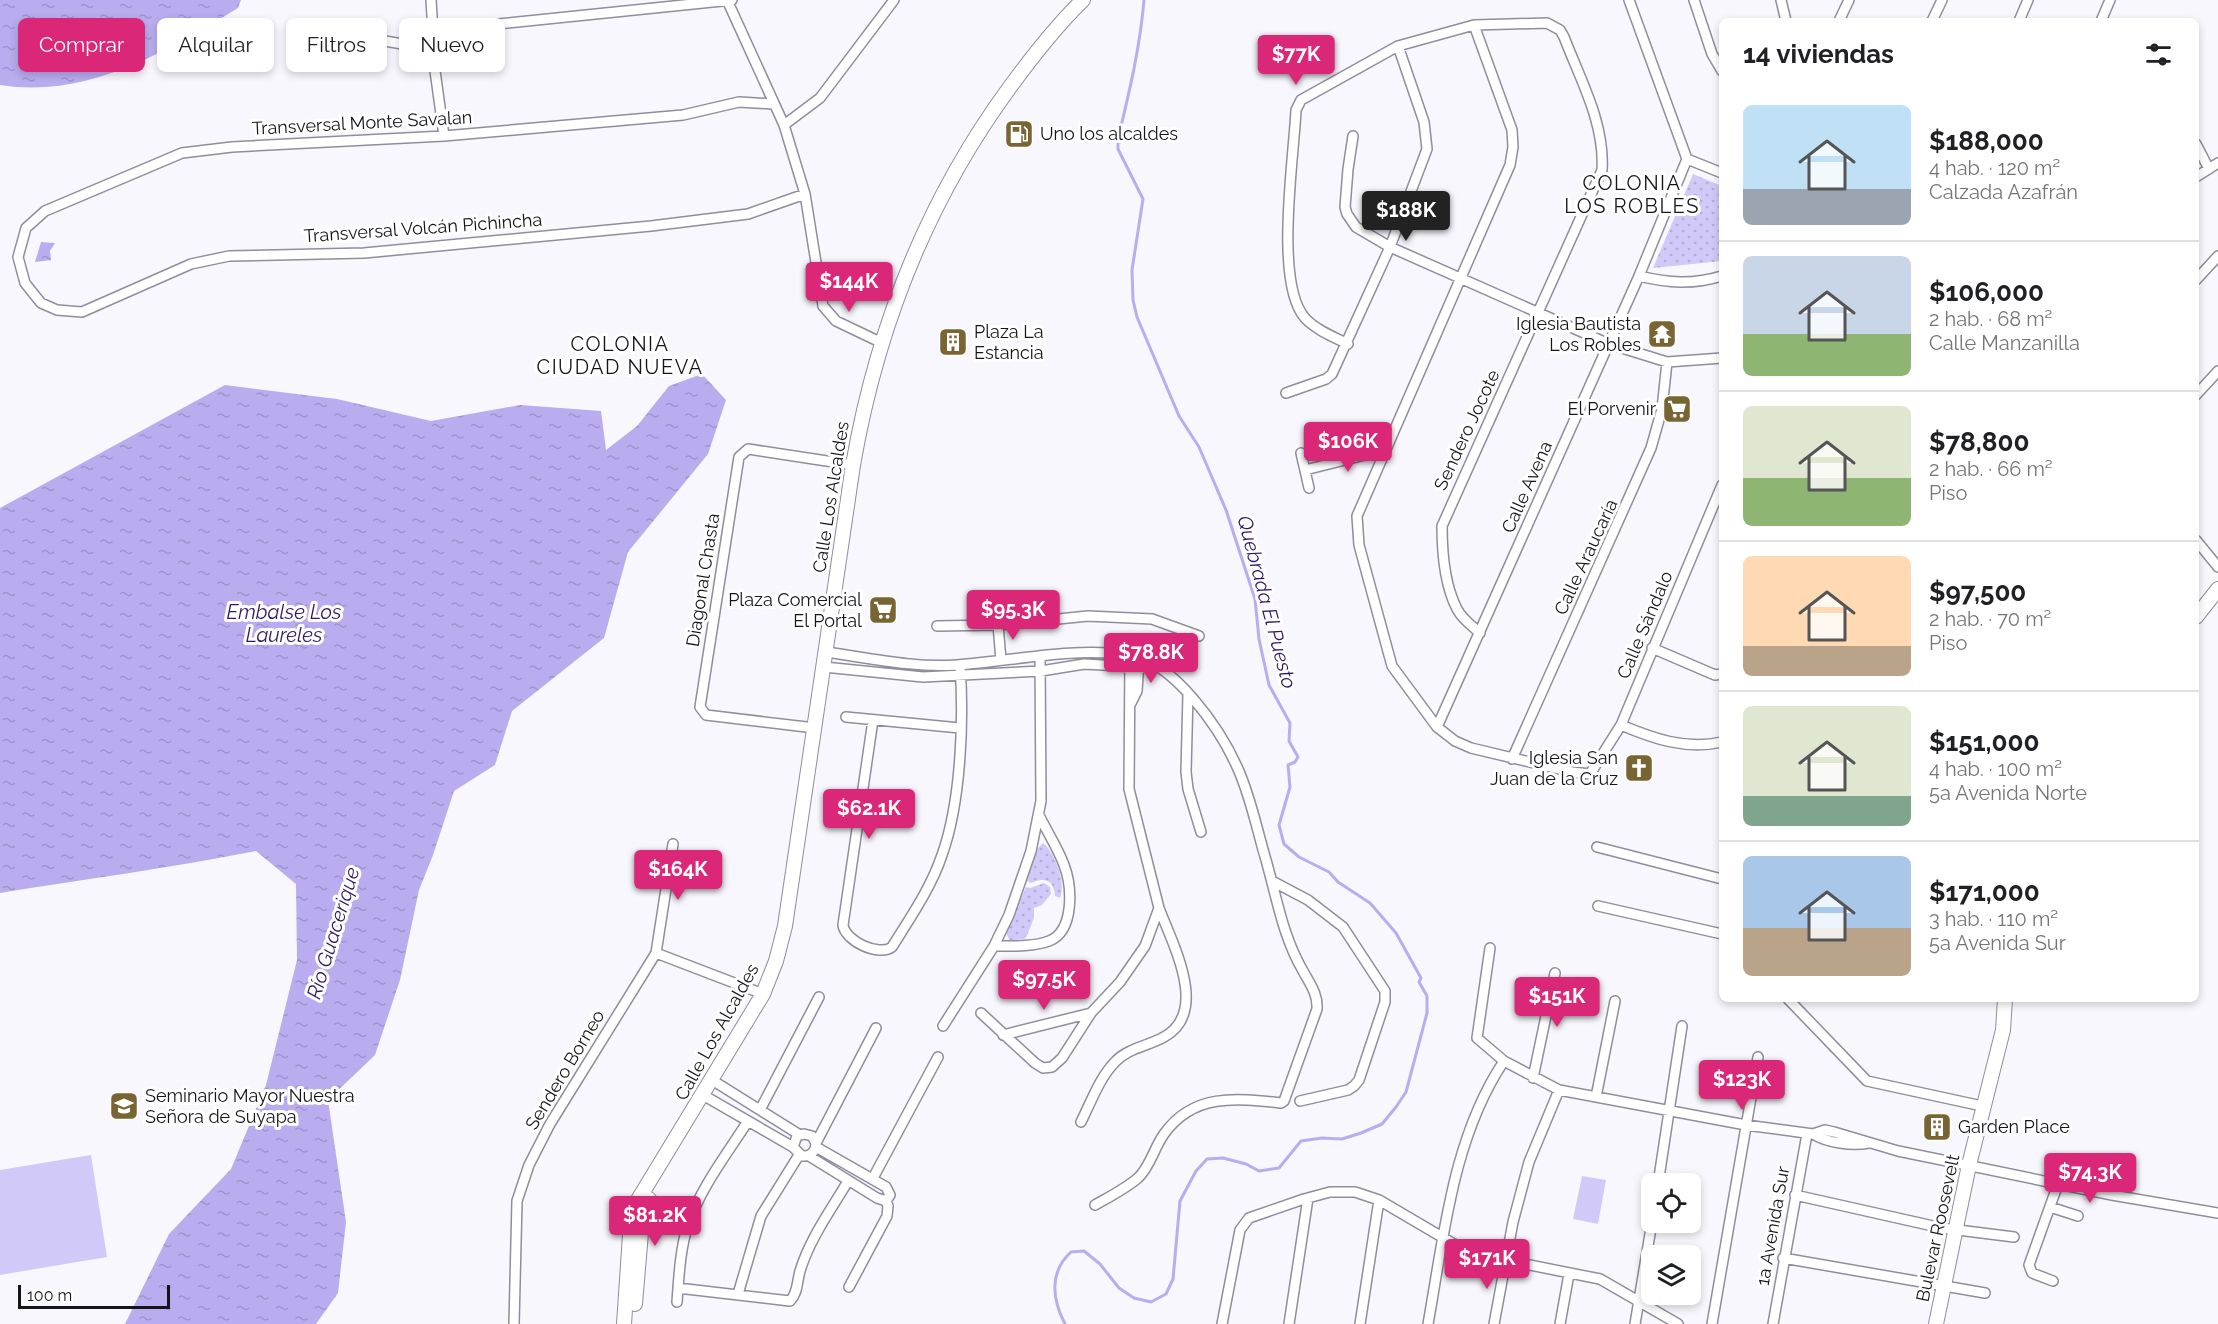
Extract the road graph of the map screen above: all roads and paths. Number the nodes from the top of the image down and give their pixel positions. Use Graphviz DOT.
graph roads {
  1 [pos="431,0"];
  2 [pos="894,0"];
  3 [pos="1083,0"];
  4 [pos="1629,0"];
  5 [pos="1694,0"];
  6 [pos="1781,0"];
  7 [pos="1849,0"];
  8 [pos="1942,0"];
  9 [pos="2028,0"];
  10 [pos="2110,0"];
  11 [pos="729,1"];
  12 [pos="432,18"];
  13 [pos="1785,18"];
  14 [pos="1840,18"];
  15 [pos="1933,18"];
  16 [pos="2020,18"];
  17 [pos="2102,18"];
  18 [pos="505,24"];
  19 [pos="1474,25"];
  20 [pos="1398,46"];
  21 [pos="1719,66"];
  22 [pos="435,72"];
  23 [pos="773,104"];
  24 [pos="784,125"];
  25 [pos="444,136"];
  26 [pos="1353,136"];
  27 [pos="2199,150"];
  28 [pos="1687,159"];
  29 [pos="2218,163"];
  30 [pos="2209,169"];
  31 [pos="1719,172"];
  32 [pos="2199,175"];
  33 [pos="805,194"];
  34 [pos="1390,247"];
  35 [pos="2218,256"];
  36 [pos="1639,276"];
  37 [pos="1719,277"];
  38 [pos="2199,277"];
  39 [pos="1463,278"];
  40 [pos="25,283"];
  41 [pos="1540,312"];
  42 [pos="880,342"];
  43 [pos="1348,344"];
  44 [pos="1609,344"];
  45 [pos="1719,358"];
  46 [pos="1667,362"];
  47 [pos="2218,371"];
  48 [pos="2199,392"];
  49 [pos="1286,393"];
  50 [pos="1384,450"];
  51 [pos="1301,453"];
  52 [pos="852,465"];
  53 [pos="1305,470"];
  54 [pos="1309,488"];
  55 [pos="1719,492"];
  56 [pos="2199,544"];
  57 [pos="2218,567"];
  58 [pos="2218,589"];
  59 [pos="2199,613"];
  60 [pos="998,625"];
  61 [pos="937,626"];
  62 [pos="1480,633"];
  63 [pos="1199,636"];
  64 [pos="1652,648"];
  65 [pos="826,652"];
  66 [pos="1040,657"];
  67 [pos="1001,660"];
  68 [pos="1134,661"];
  69 [pos="960,665"];
  70 [pos="824,667"];
  71 [pos="1041,671"];
  72 [pos="1719,674"];
  73 [pos="961,676"];
  74 [pos="1188,694"];
  75 [pos="846,717"];
  76 [pos="873,720"];
  77 [pos="1621,726"];
  78 [pos="1437,727"];
  79 [pos="815,728"];
  80 [pos="960,728"];
  81 [pos="1719,742"];
  82 [pos="1512,759"];
  83 [pos="1039,815"];
  84 [pos="1201,832"];
  85 [pos="673,844"];
  86 [pos="1597,847"];
  87 [pos="1719,878"];
  88 [pos="1272,881"];
  89 [pos="1598,906"];
  90 [pos="1159,908"];
  91 [pos="1719,933"];
  92 [pos="994,946"];
  93 [pos="1490,948"];
  94 [pos="656,953"];
  95 [pos="1555,973"];
  96 [pos="763,994"];
  97 [pos="819,997"];
  98 [pos="1615,1001"];
  99 [pos="1791,1002"];
  100 [pos="2005,1002"];
  101 [pos="981,1013"];
  102 [pos="1091,1013"];
  103 [pos="943,1026"];
  104 [pos="1683,1026"];
  105 [pos="876,1028"];
  106 [pos="1003,1035"];
  107 [pos="938,1057"];
  108 [pos="1758,1058"];
  109 [pos="1504,1061"];
  110 [pos="1533,1078"];
  111 [pos="712,1080"];
  112 [pos="1560,1090"];
  113 [pos="703,1095"];
  114 [pos="1596,1097"];
  115 [pos="1299,1101"];
  116 [pos="1982,1106"];
  117 [pos="760,1110"];
  118 [pos="1669,1111"];
  119 [pos="748,1120"];
  120 [pos="1081,1122"];
  121 [pos="1746,1125"];
  122 [pos="1810,1134"];
  123 [pos="800,1135"];
  124 [pos="816,1145"];
  125 [pos="800,1152"];
  126 [pos="1969,1165"];
  127 [pos="659,1169"];
  128 [pos="1660,1173"];
  129 [pos="873,1178"];
  130 [pos="848,1181"];
  131 [pos="2058,1184"];
  132 [pos="1796,1195"];
  133 [pos="1308,1198"];
  134 [pos="1380,1200"];
  135 [pos="886,1201"];
  136 [pos="1095,1205"];
  137 [pos="2050,1207"];
  138 [pos="2218,1213"];
  139 [pos="2078,1216"];
  140 [pos="1957,1230"];
  141 [pos="1650,1233"];
  142 [pos="2014,1237"];
  143 [pos="1443,1239"];
  144 [pos="1783,1258"];
  145 [pos="1505,1260"];
  146 [pos="1569,1274"];
  147 [pos="2053,1281"];
  148 [pos="849,1287"];
  149 [pos="1943,1287"];
  150 [pos="678,1288"];
  151 [pos="1985,1293"];
  152 [pos="738,1294"];
  153 [pos="677,1302"];
  154 [pos="1640,1302"];
  155 [pos="514,1324"];
  156 [pos="624,1324"];
  157 [pos="633,1324"];
  158 [pos="1222,1324"];
  159 [pos="1289,1324"];
  160 [pos="1360,1324"];
  161 [pos="1428,1324"];
  162 [pos="1494,1324"];
  163 [pos="1560,1324"];
  164 [pos="1635,1324"];
  165 [pos="1678,1324"];
  166 [pos="1712,1324"];
  167 [pos="1773,1324"];
  168 [pos="1936,1324"];
  1 -- 12 [label="street"];
  2 -- 24 [label="street"];
  3 -- 42 [label="main road, Calle Los Alcaldes"];
  4 -- 28 [label="street"];
  5 -- 21 [label="street"];
  6 -- 13 [label="street"];
  7 -- 14 [label="street"];
  8 -- 15 [label="street"];
  9 -- 16 [label="street"];
  10 -- 17 [label="street"];
  11 -- 18 [label="street"];
  11 -- 23 [label="street"];
  19 -- 20 [label="street"];
  19 -- 39 [label="street"];
  19 -- 41 [label="street, Sendero Jocote"];
  20 -- 34 [label="street"];
  20 -- 43 [label="street"];
  22 -- 25 [label="street"];
  23 -- 24 [label="street"];
  23 -- 25 [label="street, Transversal Monte Savalan"];
  24 -- 33 [label="street"];
  25 -- 40 [label="street, Transversal Monte Savalan"];
  26 -- 34 [label="street"];
  27 -- 30 [label="street"];
  28 -- 31 [label="street"];
  28 -- 36 [label="street, Calle Avena"];
  29 -- 30 [label="street"];
  30 -- 32 [label="street"];
  33 -- 40 [label="street, Transversal Volcán Pichincha"];
  33 -- 42 [label="street"];
  34 -- 39 [label="street"];
  34 -- 43 [label="street"];
  35 -- 38 [label="street"];
  36 -- 37 [label="street"];
  36 -- 44 [label="street, Calle Avena"];
  39 -- 41 [label="street"];
  39 -- 50 [label="street"];
  41 -- 44 [label="street"];
  41 -- 62 [label="street, Sendero Jocote"];
  42 -- 52 [label="main road, Calle Los Alcaldes"];
  43 -- 49 [label="street"];
  44 -- 46 [label="street"];
  44 -- 62 [label="street, Calle Avena"];
  45 -- 46 [label="street"];
  46 -- 82 [label="street, Calle Araucaría"];
  47 -- 48 [label="street"];
  50 -- 53 [label="street"];
  50 -- 78 [label="street"];
  51 -- 53 [label="street"];
  52 -- 65 [label="main road, Calle Los Alcaldes"];
  52 -- 79 [label="street, Diagonal Chasta"];
  53 -- 54 [label="street"];
  55 -- 64 [label="street, Calle Sándalo"];
  56 -- 57 [label="street"];
  58 -- 59 [label="main road"];
  60 -- 61 [label="street"];
  60 -- 63 [label="street"];
  60 -- 67 [label="street"];
  62 -- 78 [label="street, Calle Avena"];
  64 -- 72 [label="street"];
  64 -- 77 [label="street, Calle Sándalo"];
  65 -- 69 [label="street"];
  65 -- 70 [label="main road, Calle Los Alcaldes"];
  66 -- 67 [label="street"];
  66 -- 68 [label="street"];
  66 -- 71 [label="street"];
  67 -- 69 [label="street"];
  68 -- 71 [label="street"];
  68 -- 74 [label="street"];
  68 -- 90 [label="street"];
  69 -- 73 [label="street"];
  70 -- 73 [label="street"];
  70 -- 79 [label="main road, Calle Los Alcaldes"];
  71 -- 73 [label="street"];
  71 -- 83 [label="street"];
  73 -- 80 [label="street"];
  74 -- 84 [label="street"];
  74 -- 88 [label="street"];
  75 -- 76 [label="street"];
  76 -- 80 [label="street"];
  76 -- 80 [label="street"];
  77 -- 81 [label="street"];
  77 -- 82 [label="street, Calle Sándalo"];
  78 -- 82 [label="street"];
  79 -- 96 [label="main road, Calle Los Alcaldes"];
  83 -- 92 [label="street"];
  83 -- 92 [label="street"];
  85 -- 94 [label="street"];
  86 -- 87 [label="street"];
  88 -- 115 [label="street"];
  88 -- 136 [label="street"];
  89 -- 91 [label="street"];
  90 -- 102 [label="street"];
  90 -- 120 [label="street"];
  92 -- 103 [label="street"];
  93 -- 109 [label="street"];
  94 -- 96 [label="street"];
  94 -- 155 [label="street, Sendero Borneo"];
  95 -- 110 [label="street"];
  96 -- 111 [label="main road, Calle Los Alcaldes"];
  97 -- 117 [label="street"];
  98 -- 114 [label="street"];
  99 -- 116 [label="street"];
  100 -- 116 [label="main road, Bulevar Roosevelt"];
  101 -- 106 [label="street"];
  102 -- 106 [label="street"];
  102 -- 106 [label="street"];
  104 -- 118 [label="street"];
  105 -- 124 [label="street"];
  107 -- 129 [label="street"];
  108 -- 121 [label="street"];
  109 -- 110 [label="street"];
  109 -- 143 [label="street"];
  110 -- 112 [label="street"];
  111 -- 113 [label="main road, Calle Los Alcaldes"];
  111 -- 117 [label="street"];
  112 -- 114 [label="street"];
  112 -- 145 [label="street"];
  113 -- 119 [label="street"];
  113 -- 127 [label="main road, Calle Los Alcaldes"];
  114 -- 118 [label="street"];
  116 -- 126 [label="main road, Bulevar Roosevelt"];
  117 -- 123 [label="street"];
  118 -- 121 [label="street"];
  118 -- 128 [label="street"];
  119 -- 125 [label="street"];
  119 -- 150 [label="street"];
  121 -- 122 [label="street"];
  121 -- 166 [label="street"];
  122 -- 126 [label="street"];
  122 -- 132 [label="street, 1a Avenida Sur"];
  123 -- 124 [label="street"];
  123 -- 125 [label="street"];
  124 -- 125 [label="street"];
  124 -- 129 [label="street"];
  125 -- 130 [label="street"];
  125 -- 152 [label="street"];
  126 -- 131 [label="street"];
  126 -- 140 [label="main road, Bulevar Roosevelt"];
  127 -- 156 [label="main road, Calle Los Alcaldes"];
  127 -- 157 [label="main road, Calle Los Alcaldes"];
  129 -- 135 [label="street"];
  130 -- 135 [label="street"];
  130 -- 152 [label="street"];
  131 -- 137 [label="street"];
  131 -- 138 [label="street"];
  132 -- 140 [label="street"];
  132 -- 144 [label="street, 1a Avenida Sur"];
  133 -- 134 [label="street"];
  133 -- 158 [label="street"];
  133 -- 159 [label="street"];
  134 -- 143 [label="street"];
  134 -- 160 [label="street"];
  135 -- 148 [label="street"];
  137 -- 139 [label="street"];
  137 -- 147 [label="street"];
  140 -- 142 [label="street"];
  140 -- 149 [label="main road, Bulevar Roosevelt"];
  141 -- 154 [label="street"];
  143 -- 145 [label="street"];
  143 -- 161 [label="street"];
  144 -- 149 [label="street"];
  144 -- 167 [label="street, 1a Avenida Sur"];
  145 -- 146 [label="street"];
  145 -- 162 [label="street"];
  146 -- 154 [label="street"];
  146 -- 163 [label="street"];
  149 -- 151 [label="street"];
  149 -- 168 [label="main road, Bulevar Roosevelt"];
  150 -- 152 [label="street"];
  150 -- 153 [label="street"];
  154 -- 164 [label="street"];
  154 -- 165 [label="street"];
}
